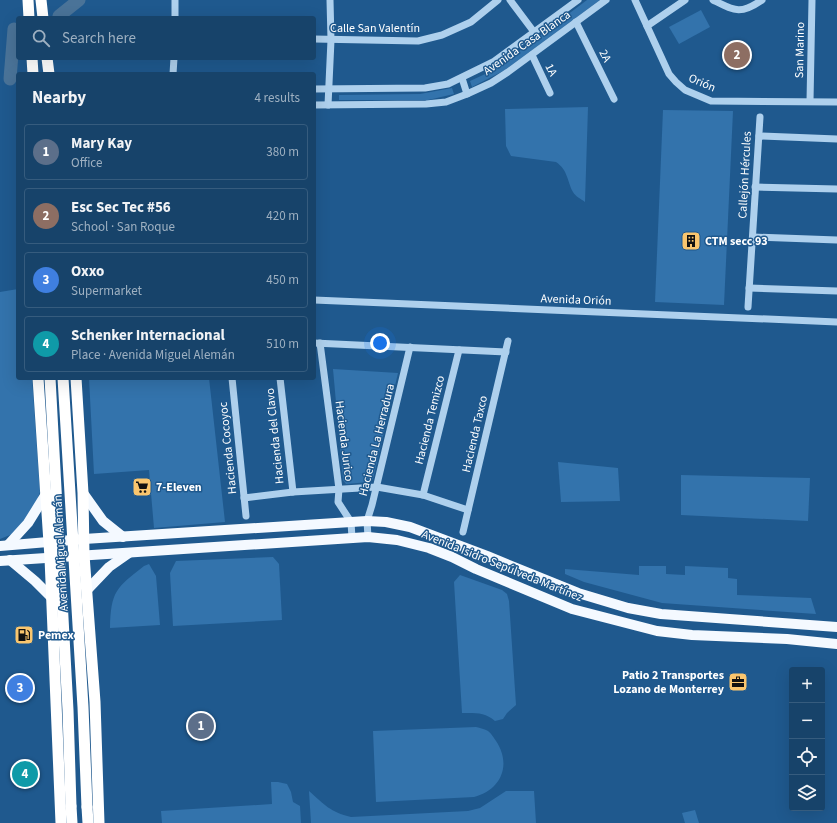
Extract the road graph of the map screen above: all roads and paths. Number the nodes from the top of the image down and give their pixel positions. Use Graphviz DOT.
graph roads {
  1 [pos="28,0"];
  2 [pos="42,0"];
  3 [pos="175,0"];
  4 [pos="330,0"];
  5 [pos="498,0"];
  6 [pos="510,0"];
  7 [pos="578,0"];
  8 [pos="606,0"];
  9 [pos="635,0"];
  10 [pos="685,0"];
  11 [pos="713,0"];
  12 [pos="762,0"];
  13 [pos="812,0"];
  14 [pos="29,16"];
  15 [pos="43,16"];
  16 [pos="175,16"];
  17 [pos="576,22"];
  18 [pos="647,26"];
  19 [pos="534,32"];
  20 [pos="316,40"];
  21 [pos="331,40"];
  22 [pos="532,55"];
  23 [pos="32,60"];
  24 [pos="47,60"];
  25 [pos="174,60"];
  26 [pos="33,72"];
  27 [pos="48,72"];
  28 [pos="173,72"];
  29 [pos="462,78"];
  30 [pos="316,89"];
  31 [pos="328,89"];
  32 [pos="550,93"];
  33 [pos="468,94"];
  34 [pos="614,99"];
  35 [pos="810,101"];
  36 [pos="837,102"];
  37 [pos="316,105"];
  38 [pos="328,106"];
  39 [pos="760,117"];
  40 [pos="759,136"];
  41 [pos="837,139"];
  42 [pos="755,187"];
  43 [pos="837,189"];
  44 [pos="753,237"];
  45 [pos="837,240"];
  46 [pos="749,288"];
  47 [pos="837,292"];
  48 [pos="316,300"];
  49 [pos="748,307"];
  50 [pos="837,322"];
  51 [pos="508,341"];
  52 [pos="317,343"];
  53 [pos="410,347"];
  54 [pos="459,350"];
  55 [pos="506,352"];
  56 [pos="38,380"];
  57 [pos="50,380"];
  58 [pos="63,380"];
  59 [pos="76,380"];
  60 [pos="232,380"];
  61 [pos="280,380"];
  62 [pos="377,487"];
  63 [pos="339,489"];
  64 [pos="293,492"];
  65 [pos="83,493"];
  66 [pos="46,494"];
  67 [pos="423,495"];
  68 [pos="244,498"];
  69 [pos="83,506"];
  70 [pos="48,507"];
  71 [pos="468,510"];
  72 [pos="246,516"];
  73 [pos="367,521"];
  74 [pos="351,522"];
  75 [pos="462,532"];
  76 [pos="123,536"];
  77 [pos="368,537"];
  78 [pos="352,538"];
  79 [pos="84,539"];
  80 [pos="49,543"];
  81 [pos="4,545"];
  82 [pos="129,553"];
  83 [pos="84,555"];
  84 [pos="50,558"];
  85 [pos="5,560"];
  86 [pos="87,590"];
  87 [pos="51,597"];
  88 [pos="52,612"];
  89 [pos="88,612"];
  90 [pos="834,626"];
  91 [pos="800,641"];
  92 [pos="837,644"];
  93 [pos="61,823"];
  94 [pos="72,823"];
  95 [pos="88,823"];
  96 [pos="99,823"];
  1 -- 14 [label="highway"];
  2 -- 15 [label="highway"];
  3 -- 16 [label="street"];
  4 -- 21 [label="street"];
  5 -- 21 [label="street, Calle San Valentín"];
  6 -- 19 [label="street"];
  7 -- 19 [label="street, Avenida Casa Blanca"];
  8 -- 17 [label="street, Avenida Casa Blanca"];
  9 -- 18 [label="street, Orión"];
  10 -- 18 [label="street"];
  11 -- 12 [label="street"];
  13 -- 35 [label="street, San Marino"];
  17 -- 22 [label="street, Avenida Casa Blanca"];
  17 -- 34 [label="street, 2A"];
  18 -- 35 [label="street, Orión"];
  19 -- 29 [label="street, Avenida Casa Blanca"];
  20 -- 21 [label="street, Calle San Valentín"];
  21 -- 31 [label="street"];
  22 -- 32 [label="street, 1A"];
  22 -- 33 [label="street, Avenida Casa Blanca"];
  23 -- 26 [label="highway"];
  24 -- 27 [label="highway"];
  25 -- 28 [label="street"];
  29 -- 31 [label="street, Avenida Casa Blanca"];
  29 -- 33 [label="street"];
  30 -- 31 [label="street, Avenida Casa Blanca"];
  31 -- 38 [label="street"];
  33 -- 38 [label="street, Avenida Casa Blanca"];
  35 -- 36 [label="street, Orión"];
  37 -- 38 [label="street, Avenida Casa Blanca"];
  39 -- 40 [label="street, Callejón Hércules"];
  40 -- 41 [label="street"];
  40 -- 42 [label="street, Callejón Hércules"];
  42 -- 43 [label="street"];
  42 -- 44 [label="street, Callejón Hércules"];
  44 -- 45 [label="street"];
  44 -- 46 [label="street, Callejón Hércules"];
  46 -- 47 [label="street"];
  46 -- 49 [label="street, Callejón Hércules"];
  48 -- 50 [label="street, Avenida Orión"];
  51 -- 55 [label="street, Hacienda Taxco"];
  52 -- 53 [label="street"];
  52 -- 63 [label="street, Hacienda Jurico"];
  53 -- 54 [label="street"];
  53 -- 62 [label="street, Hacienda La Herradura"];
  54 -- 55 [label="street"];
  54 -- 67 [label="street, Hacienda Temizco"];
  55 -- 71 [label="street, Hacienda Taxco"];
  56 -- 66 [label="highway"];
  57 -- 94 [label="highway, Avenida Miguel Alemán, bridge"];
  58 -- 95 [label="highway, Avenida Miguel Alemán, bridge"];
  59 -- 65 [label="highway"];
  60 -- 68 [label="street, Hacienda Cocoyoc"];
  61 -- 64 [label="street, Hacienda del Clavo"];
  62 -- 63 [label="street"];
  62 -- 67 [label="street"];
  62 -- 73 [label="street, Hacienda La Herradura"];
  63 -- 64 [label="street"];
  63 -- 74 [label="street, Hacienda Jurico"];
  64 -- 68 [label="street"];
  65 -- 69 [label="highway"];
  65 -- 76 [label="main road"];
  66 -- 70 [label="highway"];
  66 -- 81 [label="main road"];
  67 -- 71 [label="street"];
  68 -- 72 [label="street, Hacienda Cocoyoc"];
  69 -- 70 [label="highway"];
  69 -- 79 [label="highway"];
  70 -- 80 [label="highway"];
  71 -- 75 [label="street, Hacienda Taxco"];
  73 -- 74 [label="main road, Avenida Isidro Sepúlveda Martínez"];
  73 -- 77 [label="street, Hacienda La Herradura"];
  73 -- 90 [label="main road, Avenida Isidro Sepúlveda Martínez"];
  74 -- 76 [label="main road, Avenida Isidro Sepúlveda Martínez"];
  74 -- 78 [label="street"];
  76 -- 79 [label="main road, Avenida Isidro Sepúlveda Martínez"];
  77 -- 78 [label="main road, Avenida Isidro Sepúlveda Martínez"];
  77 -- 91 [label="main road, Avenida Isidro Sepúlveda Martínez"];
  78 -- 82 [label="main road, Avenida Isidro Sepúlveda Martínez"];
  79 -- 80 [label="main road, Avenida Isidro Sepúlveda Martínez"];
  79 -- 83 [label="highway"];
  80 -- 81 [label="main road, Avenida Isidro Sepúlveda Martínez"];
  80 -- 84 [label="highway"];
  82 -- 83 [label="main road, Avenida Isidro Sepúlveda Martínez"];
  82 -- 86 [label="main road"];
  83 -- 84 [label="main road, Avenida Isidro Sepúlveda Martínez"];
  83 -- 86 [label="highway"];
  84 -- 85 [label="main road, Avenida Isidro Sepúlveda Martínez"];
  84 -- 87 [label="highway"];
  85 -- 87 [label="main road"];
  86 -- 89 [label="highway"];
  87 -- 88 [label="highway"];
  88 -- 89 [label="highway"];
  88 -- 93 [label="highway"];
  89 -- 96 [label="highway"];
  90 -- 91 [label="main road"];
  91 -- 92 [label="main road, Avenida Isidro Sepúlveda Martínez"];
}
